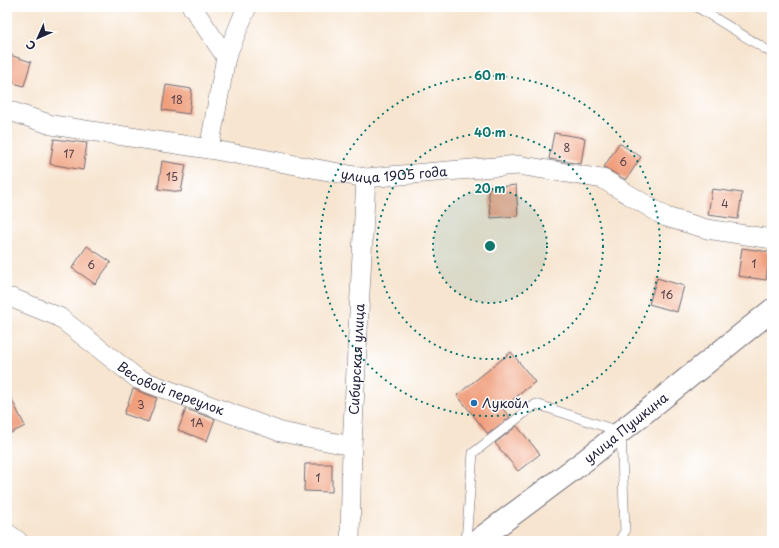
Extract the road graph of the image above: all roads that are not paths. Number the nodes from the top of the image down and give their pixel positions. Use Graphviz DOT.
graph roads {
  1 [pos="192,7"];
  2 [pos="247,7"];
  3 [pos="697,7"];
  4 [pos="772,53"];
  5 [pos="226,57"];
  6 [pos="7,110"];
  7 [pos="209,149"];
  8 [pos="366,178"];
  9 [pos="772,238"];
  10 [pos="7,298"];
  11 [pos="772,310"];
  12 [pos="621,432"];
  13 [pos="352,446"];
  14 [pos="7,533"];
  15 [pos="18,541"];
  16 [pos="350,541"];
  17 [pos="466,541"];
  18 [pos="476,541"];
  19 [pos="619,541"];
  1 -- 5 [label="street"];
  2 -- 5 [label="street"];
  3 -- 4 [label="lane"];
  5 -- 7 [label="street"];
  6 -- 7 [label="street, улица 1905 года"];
  7 -- 8 [label="street, улица 1905 года"];
  8 -- 9 [label="street, улица 1905 года"];
  8 -- 13 [label="street, Сибирская улица"];
  10 -- 13 [label="street, Весовой переулок"];
  11 -- 12 [label="street, улица Пушкина"];
  12 -- 17 [label="lane"];
  12 -- 18 [label="street, улица Пушкина"];
  12 -- 19 [label="lane"];
  13 -- 16 [label="street, Сибирская улица"];
  14 -- 15 [label="street"];
}
